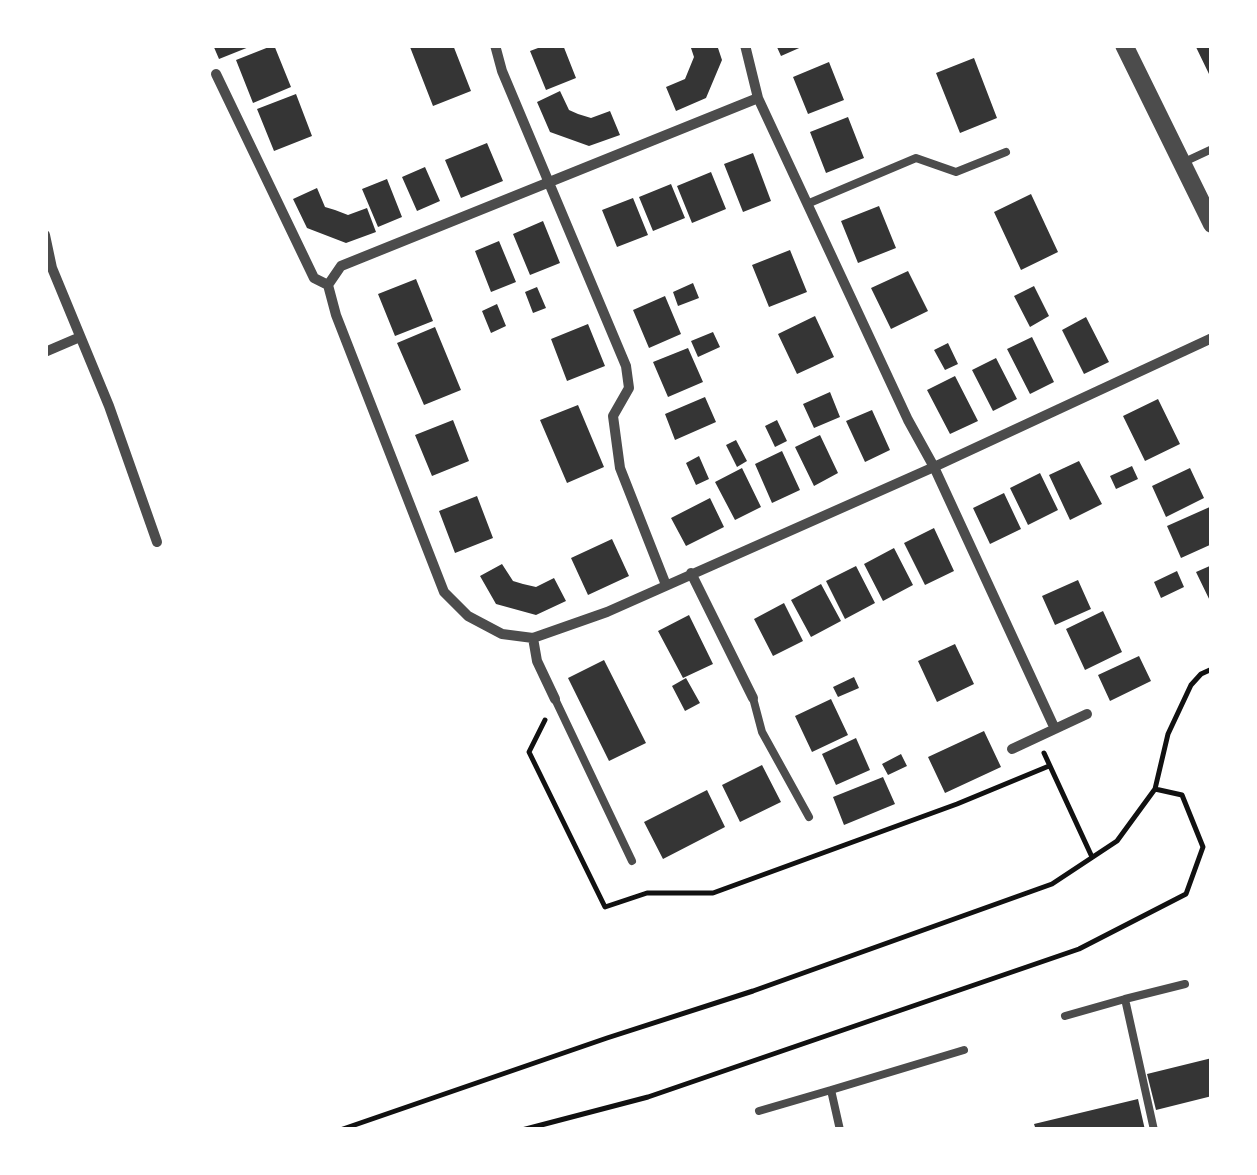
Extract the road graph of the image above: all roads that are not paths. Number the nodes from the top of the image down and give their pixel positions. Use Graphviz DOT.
graph roads {
  1 [pos="495,45"];
  2 [pos="745,45"];
  3 [pos="1124,45"];
  4 [pos="216,74"];
  5 [pos="758,98"];
  6 [pos="1212,149"];
  7 [pos="1006,152"];
  8 [pos="1182,163"];
  9 [pos="548,181"];
  10 [pos="807,204"];
  11 [pos="1212,224"];
  12 [pos="45,235"];
  13 [pos="328,286"];
  14 [pos="80,337"];
  15 [pos="1212,338"];
  16 [pos="45,352"];
  17 [pos="934,467"];
  18 [pos="157,542"];
  19 [pos="692,573"];
  20 [pos="666,585"];
  21 [pos="533,638"];
  22 [pos="753,698"];
  23 [pos="555,699"];
  24 [pos="1087,714"];
  25 [pos="1054,729"];
  26 [pos="1012,750"];
  27 [pos="809,817"];
  28 [pos="632,861"];
  29 [pos="1185,984"];
  30 [pos="1126,999"];
  31 [pos="1066,1016"];
  32 [pos="964,1050"];
  33 [pos="831,1090"];
  34 [pos="759,1110"];
  35 [pos="840,1130"];
  36 [pos="1154,1130"];
  1 -- 9 [label="street"];
  2 -- 5 [label="street"];
  3 -- 8 [label="street"];
  4 -- 13 [label="street"];
  5 -- 9 [label="street"];
  5 -- 10 [label="street"];
  6 -- 8 [label="lane"];
  7 -- 10 [label="lane"];
  8 -- 11 [label="street"];
  9 -- 13 [label="street"];
  9 -- 20 [label="street"];
  10 -- 17 [label="street"];
  12 -- 14 [label="street"];
  13 -- 21 [label="street"];
  14 -- 16 [label="street"];
  14 -- 18 [label="street"];
  15 -- 17 [label="street"];
  17 -- 19 [label="street"];
  17 -- 25 [label="street"];
  19 -- 20 [label="street"];
  19 -- 22 [label="street"];
  20 -- 21 [label="street"];
  21 -- 23 [label="street"];
  22 -- 27 [label="lane"];
  23 -- 28 [label="lane"];
  24 -- 25 [label="street"];
  25 -- 26 [label="street"];
  29 -- 30 [label="lane"];
  30 -- 31 [label="lane"];
  30 -- 36 [label="lane"];
  32 -- 33 [label="lane"];
  33 -- 34 [label="lane"];
  33 -- 35 [label="lane"];
}
